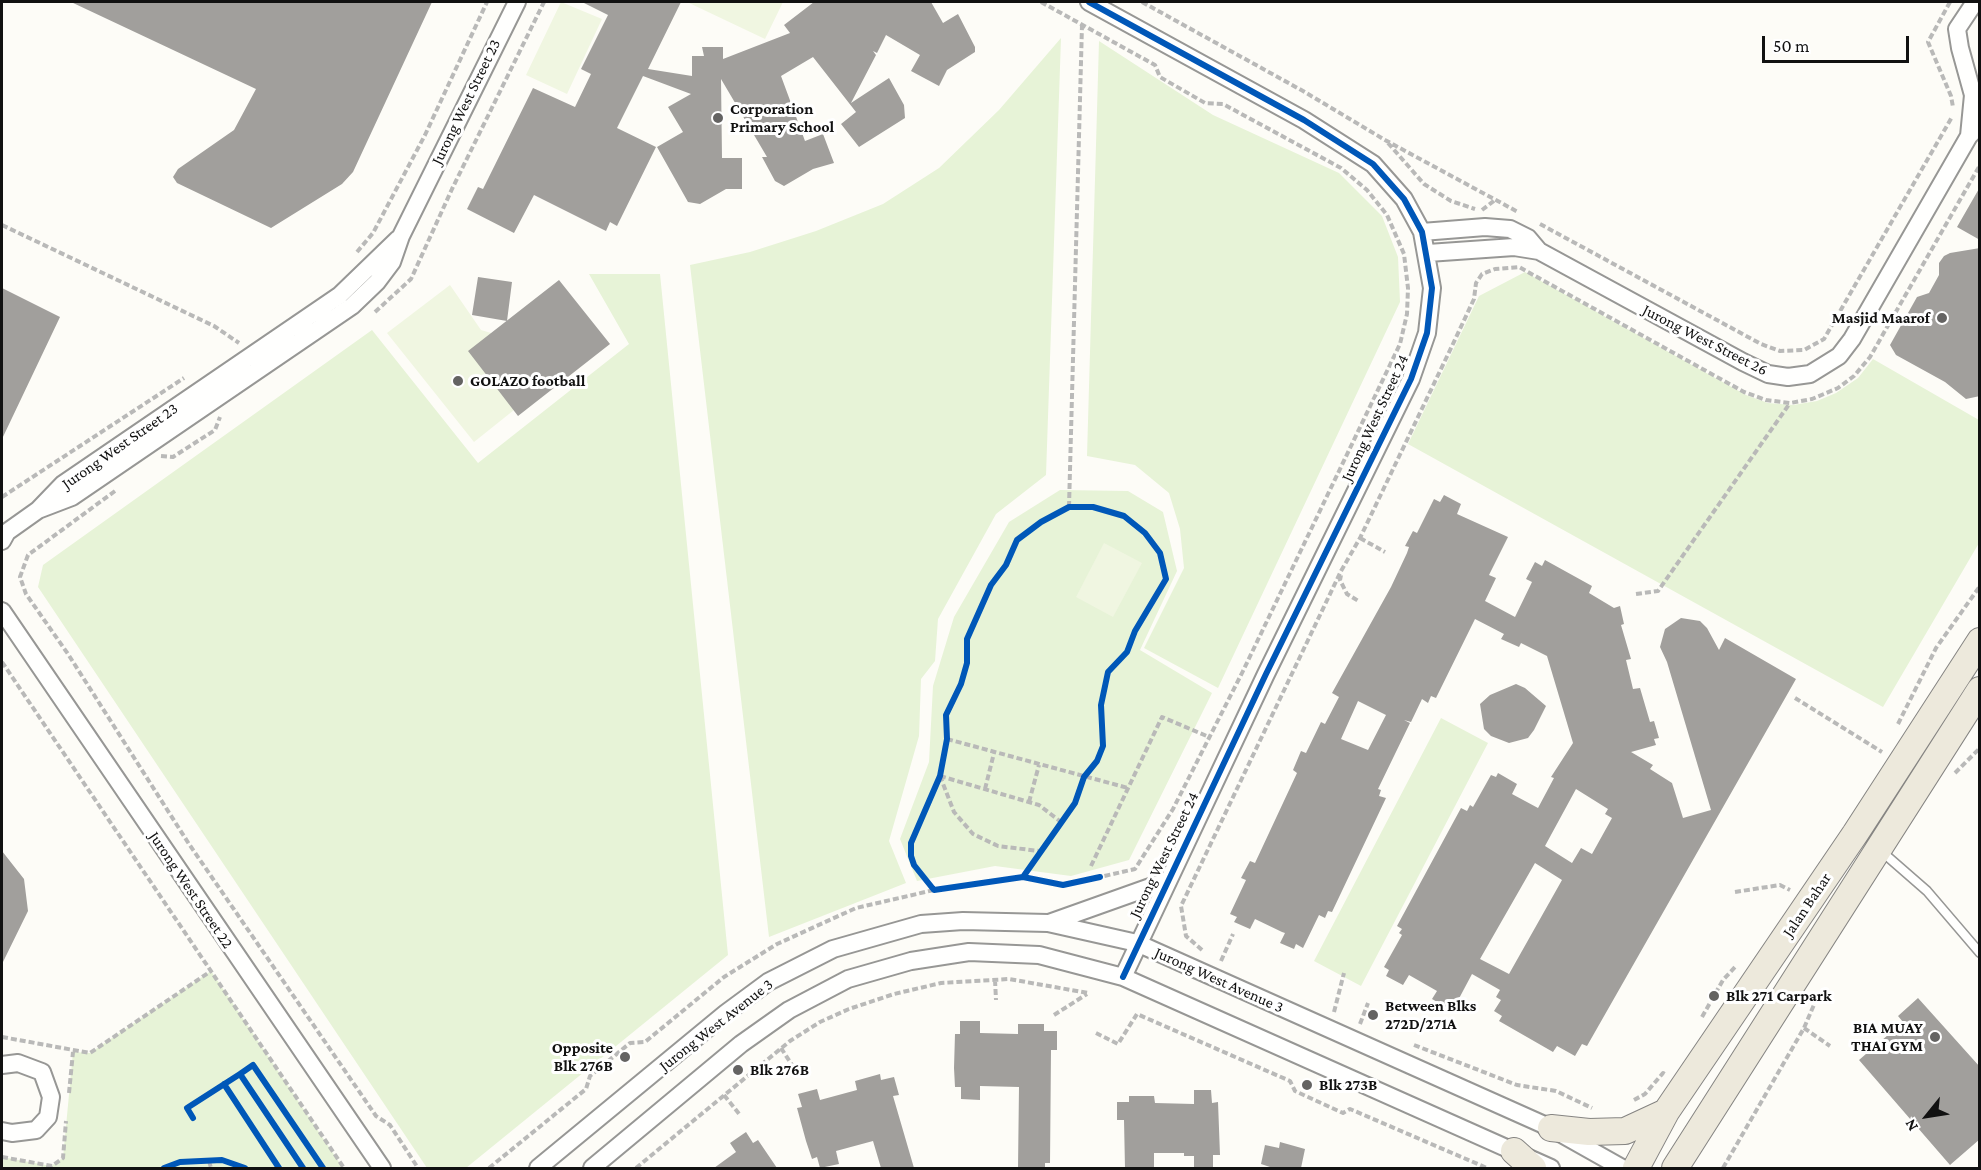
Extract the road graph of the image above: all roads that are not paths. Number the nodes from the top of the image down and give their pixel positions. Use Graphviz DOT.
graph roads {
  1 [pos="517,2"];
  2 [pos="1089,2"];
  3 [pos="1975,2"];
  4 [pos="1974,130"];
  5 [pos="1422,232"];
  6 [pos="1539,251"];
  7 [pos="1428,254"];
  8 [pos="2,541"];
  9 [pos="2,611"];
  10 [pos="1980,641"];
  11 [pos="1980,690"];
  12 [pos="1880,849"];
  13 [pos="1828,874"];
  14 [pos="1863,877"];
  15 [pos="1167,881"];
  16 [pos="1048,924"];
  17 [pos="1137,943"];
  18 [pos="1980,953"];
  19 [pos="1123,977"];
  20 [pos="2,1065"];
  21 [pos="1725,1090"];
  22 [pos="1666,1112"];
  23 [pos="1551,1128"];
  24 [pos="2,1131"];
  25 [pos="1514,1151"];
  26 [pos="382,1168"];
  27 [pos="538,1168"];
  28 [pos="592,1168"];
  29 [pos="1533,1168"];
  30 [pos="1551,1168"];
  31 [pos="1622,1168"];
  32 [pos="1636,1168"];
  33 [pos="1675,1168"];
  34 [pos="1695,1168"];
  1 -- 8 [label="street, Jurong West Street 23"];
  2 -- 5 [label="street, Jurong West Street 24"];
  3 -- 4 [label="street, Jurong West Street 26"];
  4 -- 6 [label="street, Jurong West Street 26"];
  5 -- 6 [label="street, Jurong West Street 26"];
  5 -- 7 [label="street, Jurong West Street 24"];
  6 -- 7 [label="street, Jurong West Street 26"];
  7 -- 15 [label="street, Jurong West Street 24"];
  9 -- 26 [label="street, Jurong West Street 22"];
  10 -- 13 [label="main road, Jalan Bahar"];
  11 -- 12 [label="main road, Jalan Bahar"];
  12 -- 14 [label="main road, Jalan Bahar"];
  12 -- 18 [label="lane"];
  13 -- 14 [label="main road"];
  13 -- 22 [label="main road, Jalan Bahar"];
  14 -- 21 [label="main road, Jalan Bahar"];
  15 -- 16 [label="street, Jurong West Street 24"];
  15 -- 17 [label="street, Jurong West Street 24"];
  16 -- 17 [label="street, Jurong West Avenue 3"];
  16 -- 27 [label="street, Jurong West Avenue 3"];
  17 -- 19 [label="street, Jurong West Street 24"];
  17 -- 23 [label="street, Jurong West Avenue 3"];
  19 -- 25 [label="street, Jurong West Avenue 3"];
  19 -- 28 [label="street, Jurong West Avenue 3"];
  20 -- 24 [label="street"];
  21 -- 33 [label="main road, Jalan Bahar"];
  21 -- 34 [label="main road"];
  22 -- 23 [label="main road"];
  22 -- 32 [label="main road, Jalan Bahar"];
  23 -- 31 [label="street, Jurong West Avenue 3"];
  25 -- 29 [label="main road"];
  25 -- 30 [label="street, Jurong West Avenue 3"];
}
